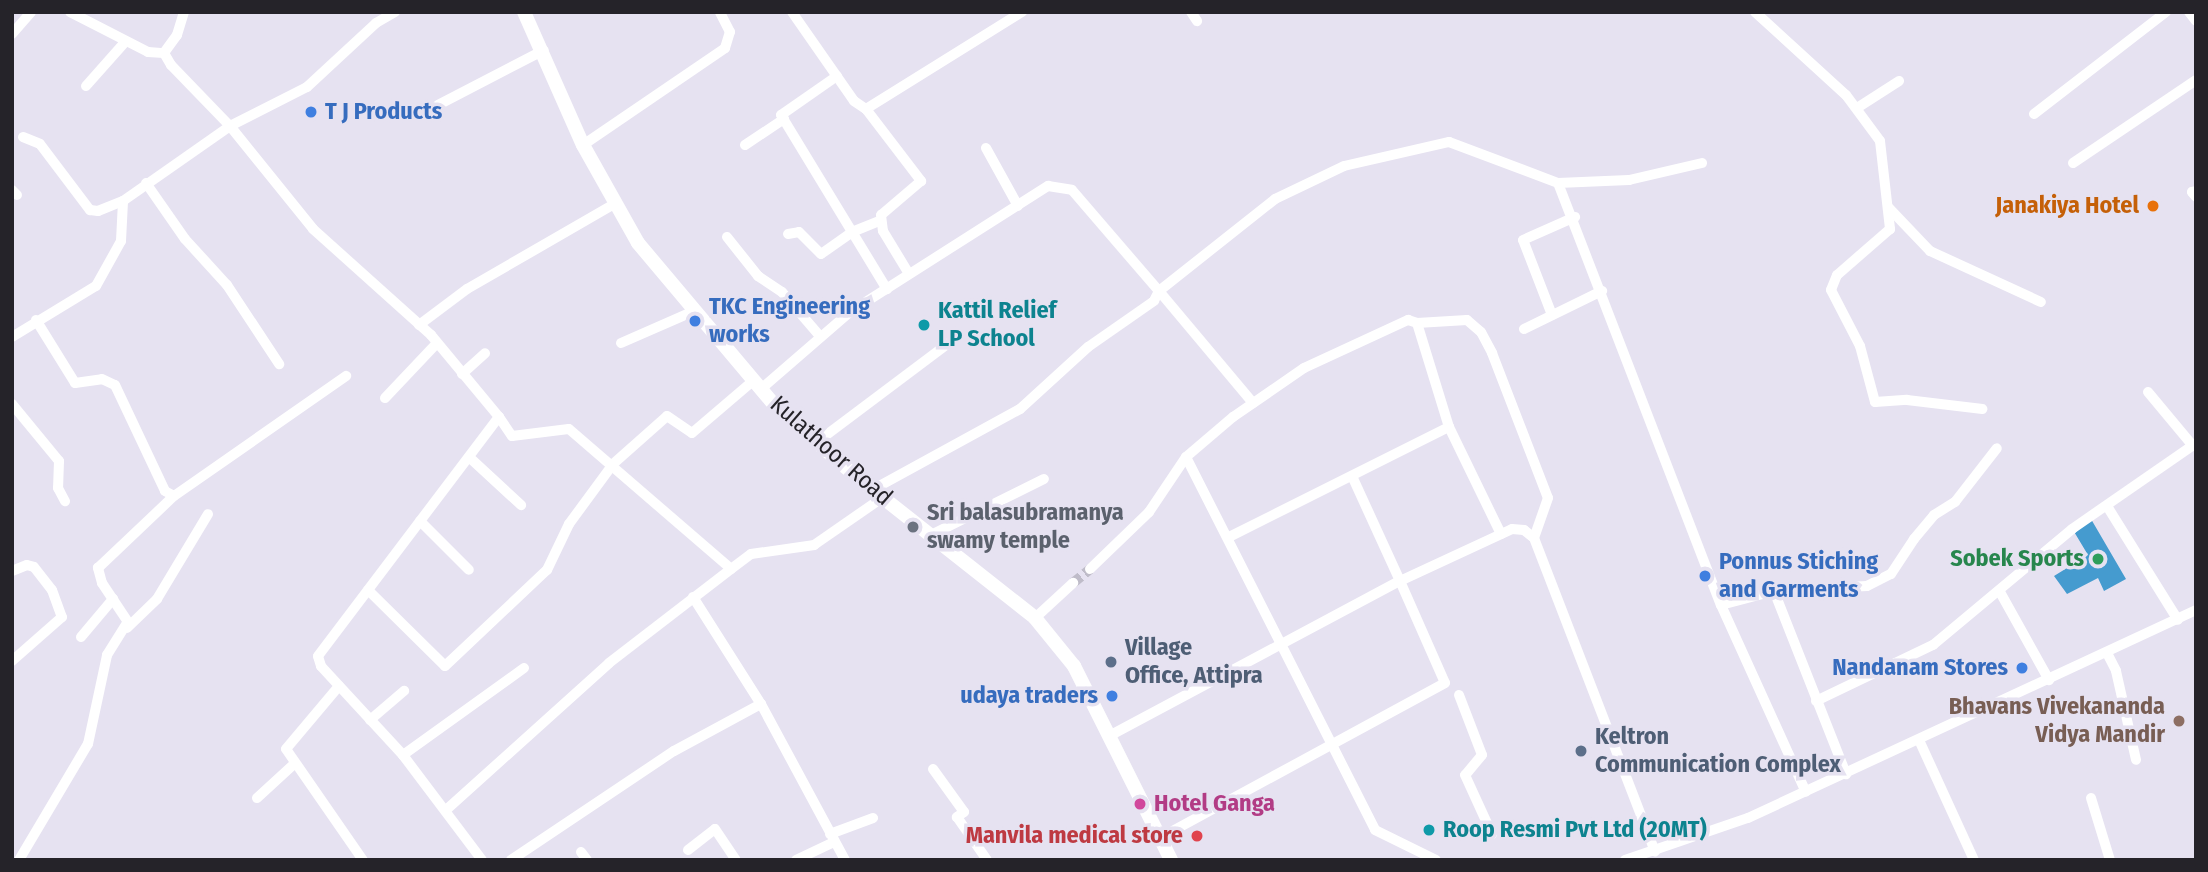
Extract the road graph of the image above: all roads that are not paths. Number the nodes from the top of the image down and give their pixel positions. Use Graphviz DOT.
graph roads {
  1 [pos="31,12"];
  2 [pos="70,12"];
  3 [pos="184,12"];
  4 [pos="369,12"];
  5 [pos="396,12"];
  6 [pos="524,12"];
  7 [pos="720,12"];
  8 [pos="792,12"];
  9 [pos="1022,12"];
  10 [pos="1755,12"];
  11 [pos="2166,12"];
  12 [pos="2189,12"];
  13 [pos="2196,21"];
  14 [pos="376,23"];
  15 [pos="12,34"];
  16 [pos="126,41"];
  17 [pos="544,50"];
  18 [pos="164,53"];
  19 [pos="836,76"];
  20 [pos="2196,80"];
  21 [pos="1899,81"];
  22 [pos="86,86"];
  23 [pos="438,105"];
  24 [pos="866,108"];
  25 [pos="1857,108"];
  26 [pos="2034,114"];
  27 [pos="784,119"];
  28 [pos="230,126"];
  29 [pos="23,137"];
  30 [pos="583,145"];
  31 [pos="745,145"];
  32 [pos="986,148"];
  33 [pos="1702,163"];
  34 [pos="2073,163"];
  35 [pos="146,183"];
  36 [pos="1558,183"];
  37 [pos="2196,191"];
  38 [pos="2196,197"];
  39 [pos="123,201"];
  40 [pos="614,204"];
  41 [pos="1018,206"];
  42 [pos="1888,207"];
  43 [pos="1575,218"];
  44 [pos="881,220"];
  45 [pos="852,232"];
  46 [pos="788,234"];
  47 [pos="727,237"];
  48 [pos="909,274"];
  49 [pos="887,289"];
  50 [pos="1602,290"];
  51 [pos="1159,291"];
  52 [pos="2041,302"];
  53 [pos="692,312"];
  54 [pos="1552,315"];
  55 [pos="36,320"];
  56 [pos="1417,323"];
  57 [pos="419,325"];
  58 [pos="1524,329"];
  59 [pos="819,335"];
  60 [pos="12,337"];
  61 [pos="954,339"];
  62 [pos="621,343"];
  63 [pos="436,344"];
  64 [pos="485,353"];
  65 [pos="279,364"];
  66 [pos="462,374"];
  67 [pos="346,376"];
  68 [pos="757,385"];
  69 [pos="2148,392"];
  70 [pos="385,398"];
  71 [pos="1253,403"];
  72 [pos="12,404"];
  73 [pos="1982,410"];
  74 [pos="499,417"];
  75 [pos="1449,427"];
  76 [pos="817,442"];
  77 [pos="2194,444"];
  78 [pos="1997,448"];
  79 [pos="469,457"];
  80 [pos="1186,457"];
  81 [pos="613,464"];
  82 [pos="1352,476"];
  83 [pos="1044,479"];
  84 [pos="877,494"];
  85 [pos="174,496"];
  86 [pos="65,501"];
  87 [pos="521,505"];
  88 [pos="2107,506"];
  89 [pos="208,514"];
  90 [pos="420,521"];
  91 [pos="1501,534"];
  92 [pos="930,535"];
  93 [pos="1229,537"];
  94 [pos="1534,538"];
  95 [pos="732,569"];
  96 [pos="1090,569"];
  97 [pos="469,570"];
  98 [pos="12,571"];
  99 [pos="1400,581"];
  100 [pos="1073,583"];
  101 [pos="368,590"];
  102 [pos="1774,591"];
  103 [pos="2000,592"];
  104 [pos="693,597"];
  105 [pos="113,599"];
  106 [pos="1721,605"];
  107 [pos="2196,610"];
  108 [pos="1035,618"];
  109 [pos="2179,620"];
  110 [pos="126,628"];
  111 [pos="81,637"];
  112 [pos="1278,643"];
  113 [pos="2107,653"];
  114 [pos="12,661"];
  115 [pos="524,668"];
  116 [pos="2049,680"];
  117 [pos="339,686"];
  118 [pos="404,691"];
  119 [pos="1459,695"];
  120 [pos="1816,701"];
  121 [pos="761,704"];
  122 [pos="370,719"];
  123 [pos="1111,735"];
  124 [pos="1919,740"];
  125 [pos="1331,743"];
  126 [pos="403,755"];
  127 [pos="2136,760"];
  128 [pos="293,765"];
  129 [pos="933,769"];
  130 [pos="1846,774"];
  131 [pos="1806,792"];
  132 [pos="257,798"];
  133 [pos="2091,798"];
  134 [pos="446,810"];
  135 [pos="873,818"];
  136 [pos="1492,834"];
  137 [pos="832,838"];
  138 [pos="1158,839"];
  139 [pos="688,849"];
  140 [pos="1655,850"];
  141 [pos="1644,857"];
  142 [pos="19,860"];
  143 [pos="363,860"];
  144 [pos="482,860"];
  145 [pos="511,860"];
  146 [pos="736,860"];
  147 [pos="796,860"];
  148 [pos="845,860"];
  149 [pos="987,860"];
  150 [pos="1171,860"];
  151 [pos="1436,860"];
  152 [pos="1625,860"];
  153 [pos="1974,860"];
  154 [pos="2110,860"];
  1 -- 15 [label="street"];
  2 -- 16 [label="street"];
  3 -- 18 [label="street"];
  4 -- 14 [label="street"];
  5 -- 14 [label="street"];
  6 -- 17 [label="main road, Kulathoor Road"];
  7 -- 30 [label="street"];
  8 -- 19 [label="street"];
  9 -- 24 [label="street"];
  10 -- 25 [label="street"];
  11 -- 26 [label="street"];
  12 -- 13 [label="street"];
  14 -- 28 [label="street"];
  16 -- 18 [label="street"];
  16 -- 22 [label="street"];
  17 -- 23 [label="street"];
  17 -- 30 [label="main road, Kulathoor Road"];
  18 -- 28 [label="street"];
  19 -- 24 [label="street"];
  19 -- 27 [label="street"];
  20 -- 34 [label="street"];
  21 -- 25 [label="street"];
  24 -- 44 [label="street"];
  25 -- 42 [label="street"];
  27 -- 31 [label="street"];
  27 -- 45 [label="street"];
  28 -- 35 [label="street"];
  28 -- 57 [label="street"];
  29 -- 39 [label="street"];
  30 -- 40 [label="main road, Kulathoor Road"];
  32 -- 41 [label="street"];
  33 -- 36 [label="street"];
  35 -- 39 [label="street"];
  35 -- 65 [label="street"];
  36 -- 43 [label="street"];
  36 -- 51 [label="street"];
  37 -- 38 [label="street"];
  39 -- 55 [label="street"];
  40 -- 53 [label="main road, Kulathoor Road"];
  40 -- 57 [label="street"];
  41 -- 48 [label="street"];
  41 -- 51 [label="street"];
  42 -- 52 [label="street"];
  42 -- 73 [label="street"];
  43 -- 50 [label="street"];
  43 -- 54 [label="street"];
  44 -- 45 [label="street"];
  44 -- 48 [label="street"];
  45 -- 46 [label="street"];
  45 -- 49 [label="street"];
  47 -- 59 [label="street"];
  48 -- 49 [label="street"];
  49 -- 59 [label="street"];
  50 -- 54 [label="street"];
  50 -- 106 [label="street"];
  51 -- 71 [label="street"];
  51 -- 84 [label="street"];
  53 -- 62 [label="street"];
  53 -- 68 [label="main road, Kulathoor Road"];
  54 -- 58 [label="street"];
  55 -- 60 [label="street"];
  55 -- 85 [label="street"];
  56 -- 71 [label="street"];
  56 -- 75 [label="street"];
  56 -- 94 [label="street"];
  57 -- 63 [label="street"];
  59 -- 68 [label="street"];
  61 -- 76 [label="street"];
  63 -- 66 [label="street"];
  63 -- 70 [label="street"];
  64 -- 66 [label="street"];
  66 -- 74 [label="street"];
  67 -- 85 [label="street"];
  68 -- 76 [label="main road, Kulathoor Road"];
  68 -- 81 [label="street"];
  69 -- 77 [label="street"];
  71 -- 80 [label="street"];
  72 -- 86 [label="street"];
  74 -- 79 [label="street"];
  74 -- 81 [label="street"];
  75 -- 82 [label="street"];
  75 -- 91 [label="street"];
  76 -- 84 [label="main road, Kulathoor Road"];
  77 -- 88 [label="street"];
  78 -- 102 [label="street"];
  79 -- 87 [label="street"];
  79 -- 90 [label="street"];
  80 -- 93 [label="street"];
  80 -- 96 [label="street"];
  81 -- 95 [label="street"];
  81 -- 101 [label="street"];
  82 -- 93 [label="street"];
  82 -- 99 [label="street"];
  83 -- 92 [label="street"];
  84 -- 92 [label="main road, Kulathoor Road"];
  84 -- 95 [label="street"];
  85 -- 105 [label="street"];
  88 -- 103 [label="street"];
  88 -- 109 [label="street"];
  89 -- 110 [label="street"];
  90 -- 97 [label="street"];
  90 -- 101 [label="street"];
  91 -- 94 [label="street"];
  91 -- 99 [label="street"];
  92 -- 108 [label="main road, Kulathoor Road"];
  93 -- 112 [label="street"];
  94 -- 140 [label="street"];
  95 -- 104 [label="street"];
  98 -- 114 [label="street"];
  99 -- 112 [label="street"];
  99 -- 125 [label="street"];
  100 -- 108 [label="street"];
  101 -- 117 [label="street"];
  102 -- 106 [label="street"];
  102 -- 120 [label="street"];
  103 -- 116 [label="street"];
  103 -- 120 [label="street"];
  104 -- 121 [label="street"];
  104 -- 134 [label="street"];
  105 -- 110 [label="street"];
  105 -- 111 [label="street"];
  106 -- 131 [label="street"];
  107 -- 109 [label="street"];
  108 -- 123 [label="main road, Kulathoor Road"];
  109 -- 113 [label="street"];
  110 -- 142 [label="street"];
  112 -- 123 [label="street"];
  112 -- 125 [label="street"];
  113 -- 116 [label="street"];
  113 -- 127 [label="street"];
  115 -- 126 [label="street"];
  116 -- 124 [label="street"];
  117 -- 122 [label="street"];
  117 -- 128 [label="street"];
  118 -- 122 [label="street"];
  119 -- 136 [label="street"];
  120 -- 130 [label="street"];
  121 -- 137 [label="street"];
  121 -- 145 [label="street"];
  122 -- 126 [label="street"];
  123 -- 138 [label="main road, Kulathoor Road"];
  124 -- 130 [label="street"];
  124 -- 153 [label="street"];
  125 -- 138 [label="street"];
  125 -- 151 [label="street"];
  126 -- 134 [label="street"];
  128 -- 132 [label="street"];
  128 -- 143 [label="street"];
  129 -- 149 [label="street"];
  130 -- 131 [label="street"];
  131 -- 140 [label="street"];
  133 -- 154 [label="street"];
  134 -- 144 [label="street"];
  135 -- 137 [label="street"];
  137 -- 147 [label="street"];
  137 -- 148 [label="street"];
  138 -- 150 [label="main road, Kulathoor Road"];
  139 -- 146 [label="street"];
  140 -- 141 [label="street"];
  141 -- 152 [label="street"];
}
